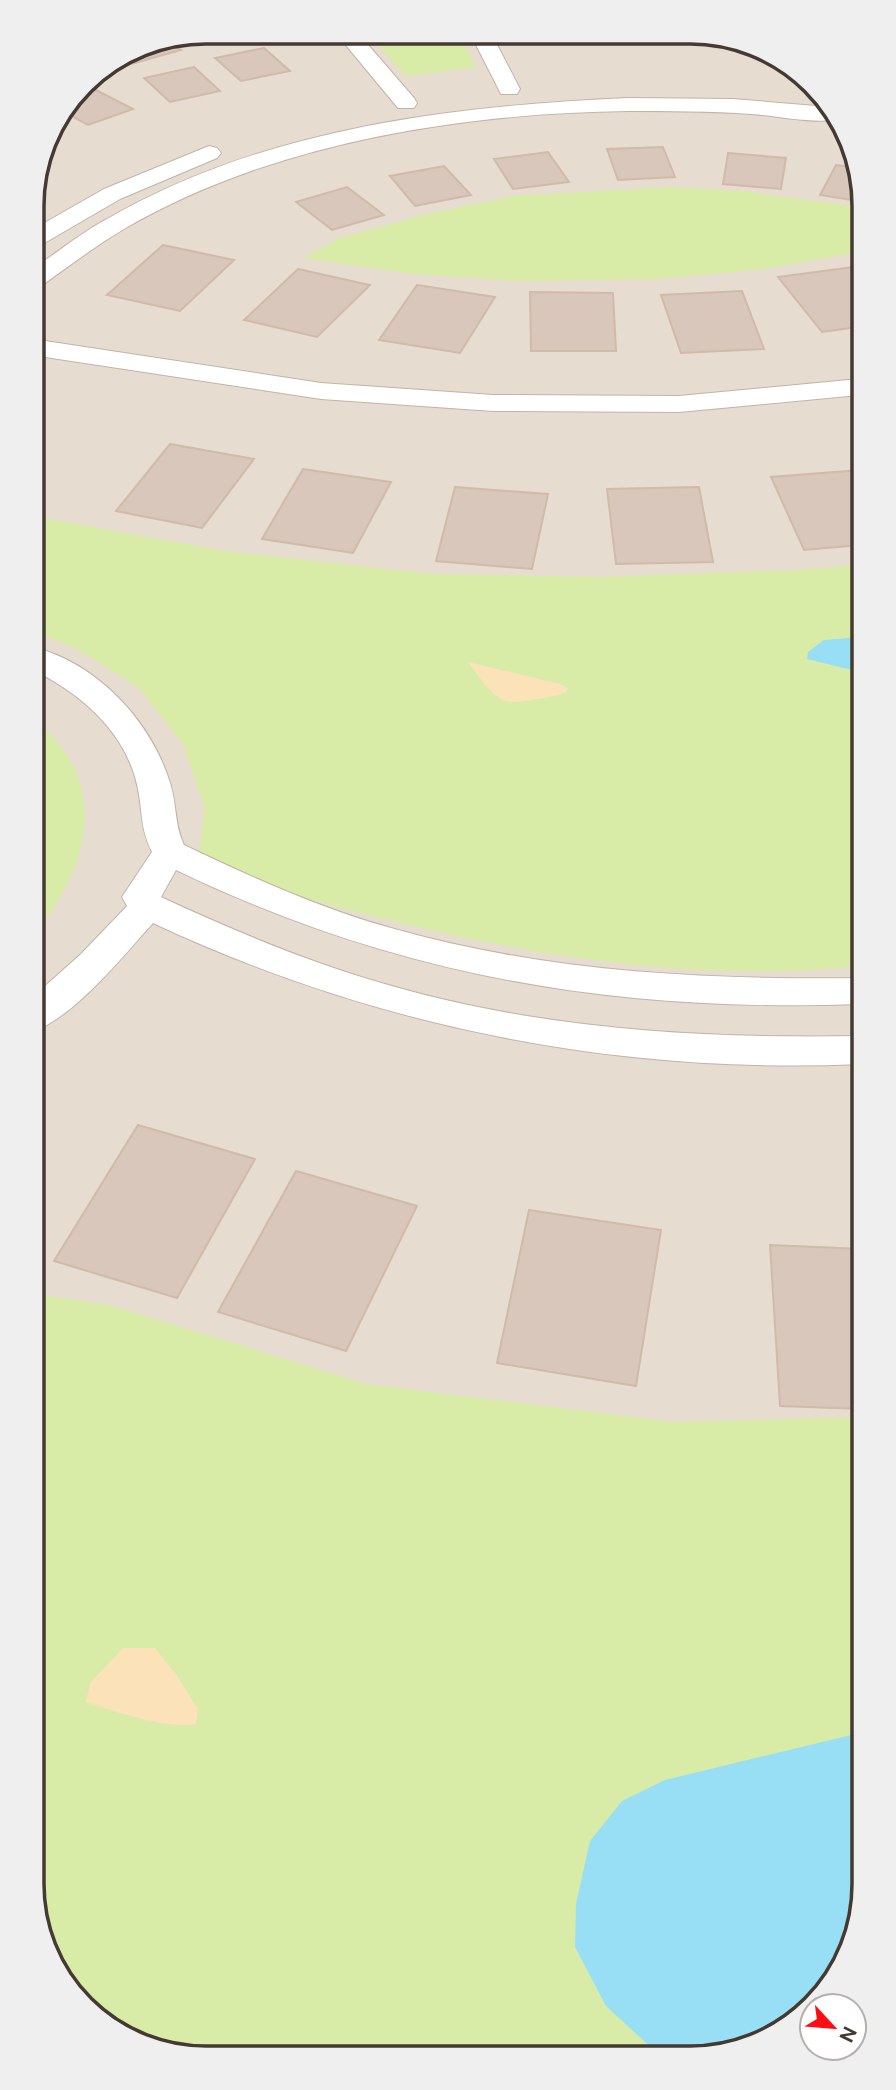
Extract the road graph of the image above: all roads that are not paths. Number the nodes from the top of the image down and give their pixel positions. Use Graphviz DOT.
graph roads {
  1 [pos="355,44"];
  2 [pos="486,44"];
  3 [pos="618,83"];
  4 [pos="659,83"];
  5 [pos="701,84"];
  6 [pos="550,86"];
  7 [pos="509,89"];
  8 [pos="805,91"];
  9 [pos="482,92"];
  10 [pos="456,95"];
  11 [pos="431,99"];
  12 [pos="406,103"];
  13 [pos="380,108"];
  14 [pos="823,113"];
  15 [pos="470,114"];
  16 [pos="228,147"];
  17 [pos="44,233"];
  18 [pos="44,273"];
  19 [pos="44,349"];
  20 [pos="852,388"];
  21 [pos="44,662"];
  22 [pos="170,853"];
  23 [pos="148,906"];
  24 [pos="852,991"];
  25 [pos="44,1009"];
  26 [pos="852,1050"];
  1 -- 12 [label="street"];
  2 -- 7 [label="street"];
  3 -- 4 [label="street"];
  5 -- 8 [label="street"];
  6 -- 7 [label="street"];
  7 -- 9 [label="street"];
  10 -- 15 [label="street"];
  11 -- 12 [label="street"];
  12 -- 13 [label="street"];
  14 -- 15 [label="street"];
  15 -- 18 [label="street"];
  16 -- 17 [label="street"];
  19 -- 20 [label="street"];
  21 -- 22 [label="street"];
  22 -- 23 [label="street"];
  22 -- 24 [label="street"];
  23 -- 25 [label="street"];
  23 -- 26 [label="street"];
}
